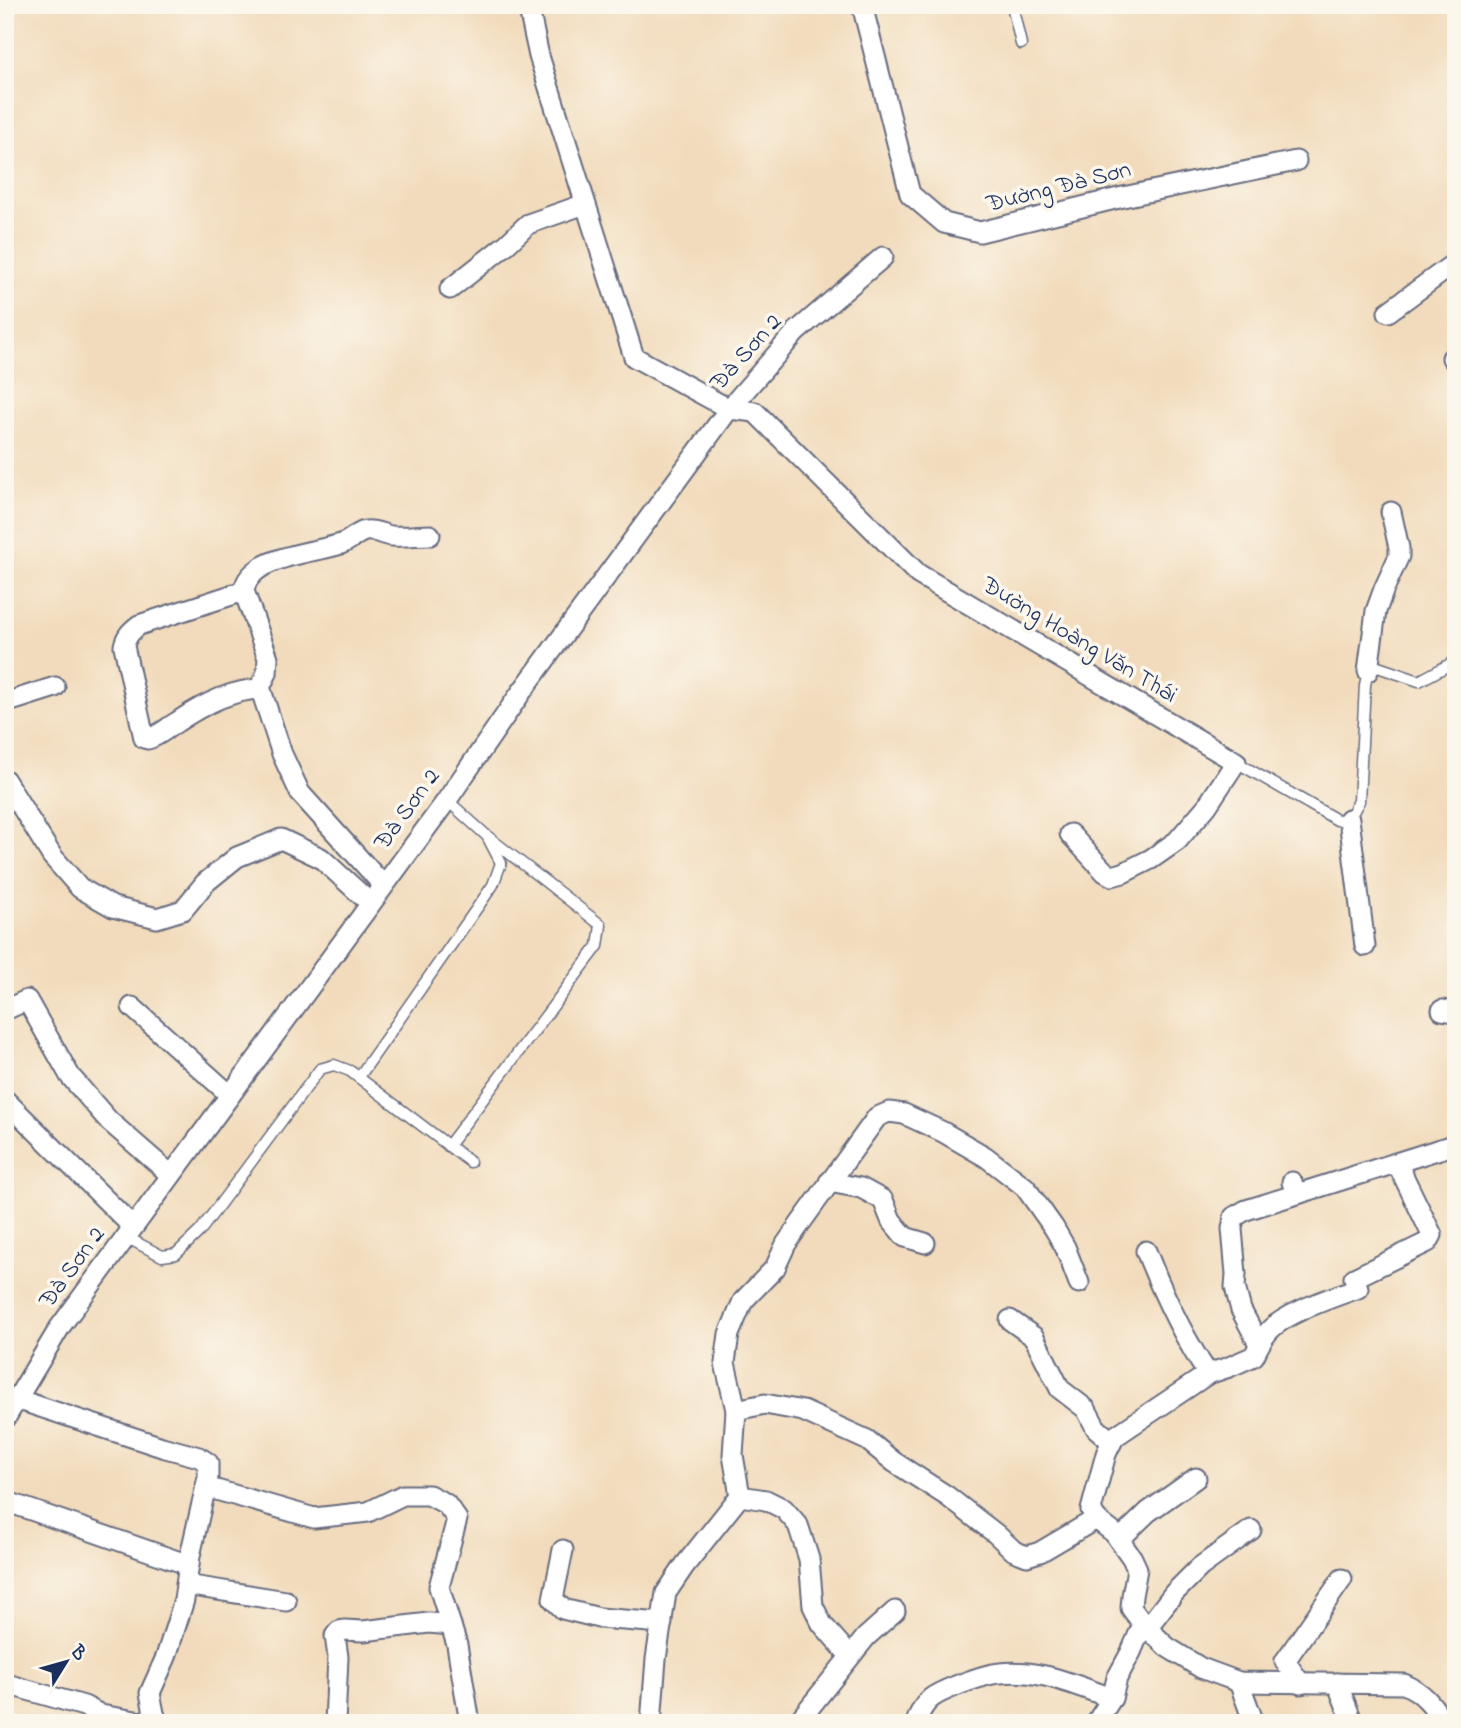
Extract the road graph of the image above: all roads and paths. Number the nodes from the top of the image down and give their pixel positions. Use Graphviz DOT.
graph roads {
  1 [pos="528,5"];
  2 [pos="862,5"];
  3 [pos="1012,5"];
  4 [pos="1021,44"];
  5 [pos="1297,161"];
  6 [pos="585,204"];
  7 [pos="883,257"];
  8 [pos="1456,262"];
  9 [pos="450,289"];
  10 [pos="1388,312"];
  11 [pos="729,409"];
  12 [pos="1391,512"];
  13 [pos="430,535"];
  14 [pos="244,591"];
  15 [pos="1456,661"];
  16 [pos="1368,671"];
  17 [pos="55,687"];
  18 [pos="260,689"];
  19 [pos="5,703"];
  20 [pos="1236,762"];
  21 [pos="5,780"];
  22 [pos="447,800"];
  23 [pos="1349,819"];
  24 [pos="1070,834"];
  25 [pos="487,836"];
  26 [pos="383,885"];
  27 [pos="370,903"];
  28 [pos="1365,946"];
  29 [pos="132,1007"];
  30 [pos="5,1010"];
  31 [pos="359,1077"];
  32 [pos="230,1095"];
  33 [pos="5,1100"];
  34 [pos="1456,1144"];
  35 [pos="447,1146"];
  36 [pos="470,1162"];
  37 [pos="1396,1163"];
  38 [pos="171,1175"];
  39 [pos="829,1181"];
  40 [pos="130,1232"];
  41 [pos="925,1243"];
  42 [pos="1146,1251"];
  43 [pos="1079,1283"];
  44 [pos="1010,1320"];
  45 [pos="1259,1344"];
  46 [pos="1208,1374"];
  47 [pos="16,1399"];
  48 [pos="736,1410"];
  49 [pos="5,1419"];
  50 [pos="1112,1442"];
  51 [pos="1196,1478"];
  52 [pos="206,1487"];
  53 [pos="740,1496"];
  54 [pos="5,1501"];
  55 [pos="1096,1519"];
  56 [pos="1251,1530"];
  57 [pos="1119,1540"];
  58 [pos="563,1550"];
  59 [pos="189,1565"];
  60 [pos="1342,1579"];
  61 [pos="186,1585"];
  62 [pos="286,1601"];
  63 [pos="895,1611"];
  64 [pos="662,1623"];
  65 [pos="451,1625"];
  66 [pos="1145,1626"];
  67 [pos="850,1656"];
  68 [pos="1238,1682"];
  69 [pos="1301,1684"];
  70 [pos="1336,1684"];
  71 [pos="10,1685"];
  72 [pos="1112,1698"];
  73 [pos="156,1719"];
  74 [pos="335,1723"];
  75 [pos="470,1723"];
  76 [pos="652,1723"];
  77 [pos="799,1723"];
  78 [pos="916,1723"];
  79 [pos="1096,1723"];
  80 [pos="1254,1723"];
  81 [pos="1353,1723"];
  82 [pos="1444,1723"];
  1 -- 6 [label="street"];
  2 -- 5 [label="street, Đường Đà Sơn"];
  3 -- 4 [label="lane"];
  6 -- 9 [label="street"];
  6 -- 11 [label="street"];
  7 -- 11 [label="street, Đà Sơn 2"];
  8 -- 10 [label="street"];
  11 -- 20 [label="street, Đường Hoàng Văn Thái"];
  11 -- 22 [label="street, Đà Sơn 2"];
  12 -- 16 [label="street"];
  13 -- 14 [label="street"];
  14 -- 18 [label="street"];
  14 -- 18 [label="street"];
  15 -- 16 [label="lane"];
  16 -- 23 [label="lane"];
  17 -- 19 [label="street"];
  18 -- 26 [label="street"];
  20 -- 23 [label="lane"];
  20 -- 24 [label="street"];
  21 -- 27 [label="street"];
  22 -- 25 [label="lane"];
  22 -- 26 [label="street, Đà Sơn 2"];
  23 -- 28 [label="street"];
  25 -- 31 [label="lane"];
  25 -- 35 [label="lane"];
  26 -- 27 [label="street, Đà Sơn 2"];
  27 -- 32 [label="street, Đà Sơn 2"];
  29 -- 32 [label="street"];
  30 -- 38 [label="street"];
  31 -- 35 [label="lane"];
  31 -- 40 [label="lane"];
  32 -- 38 [label="street, Đà Sơn 2"];
  33 -- 40 [label="street"];
  34 -- 37 [label="street"];
  35 -- 36 [label="lane"];
  37 -- 45 [label="street"];
  37 -- 45 [label="street"];
  38 -- 40 [label="street, Đà Sơn 2"];
  39 -- 41 [label="street"];
  39 -- 43 [label="street"];
  39 -- 48 [label="street"];
  40 -- 47 [label="street, Đà Sơn 2"];
  42 -- 46 [label="street"];
  44 -- 50 [label="street"];
  45 -- 46 [label="street"];
  46 -- 50 [label="street"];
  47 -- 49 [label="street, Đà Sơn 2"];
  47 -- 52 [label="street"];
  48 -- 53 [label="street"];
  48 -- 55 [label="street"];
  50 -- 55 [label="street"];
  51 -- 57 [label="street"];
  52 -- 59 [label="street"];
  52 -- 65 [label="street"];
  53 -- 64 [label="street"];
  53 -- 67 [label="street"];
  54 -- 59 [label="street"];
  55 -- 57 [label="street"];
  56 -- 66 [label="street"];
  57 -- 66 [label="street"];
  58 -- 64 [label="street"];
  59 -- 61 [label="street"];
  60 -- 69 [label="street"];
  61 -- 62 [label="street"];
  61 -- 73 [label="street"];
  63 -- 67 [label="street"];
  64 -- 76 [label="street"];
  65 -- 74 [label="street"];
  65 -- 75 [label="street"];
  66 -- 68 [label="street"];
  66 -- 72 [label="street"];
  67 -- 77 [label="street"];
  68 -- 69 [label="street"];
  68 -- 80 [label="street"];
  69 -- 70 [label="street"];
  70 -- 81 [label="street"];
  70 -- 82 [label="street"];
  71 -- 73 [label="street"];
  72 -- 78 [label="street"];
  72 -- 79 [label="street"];
}
